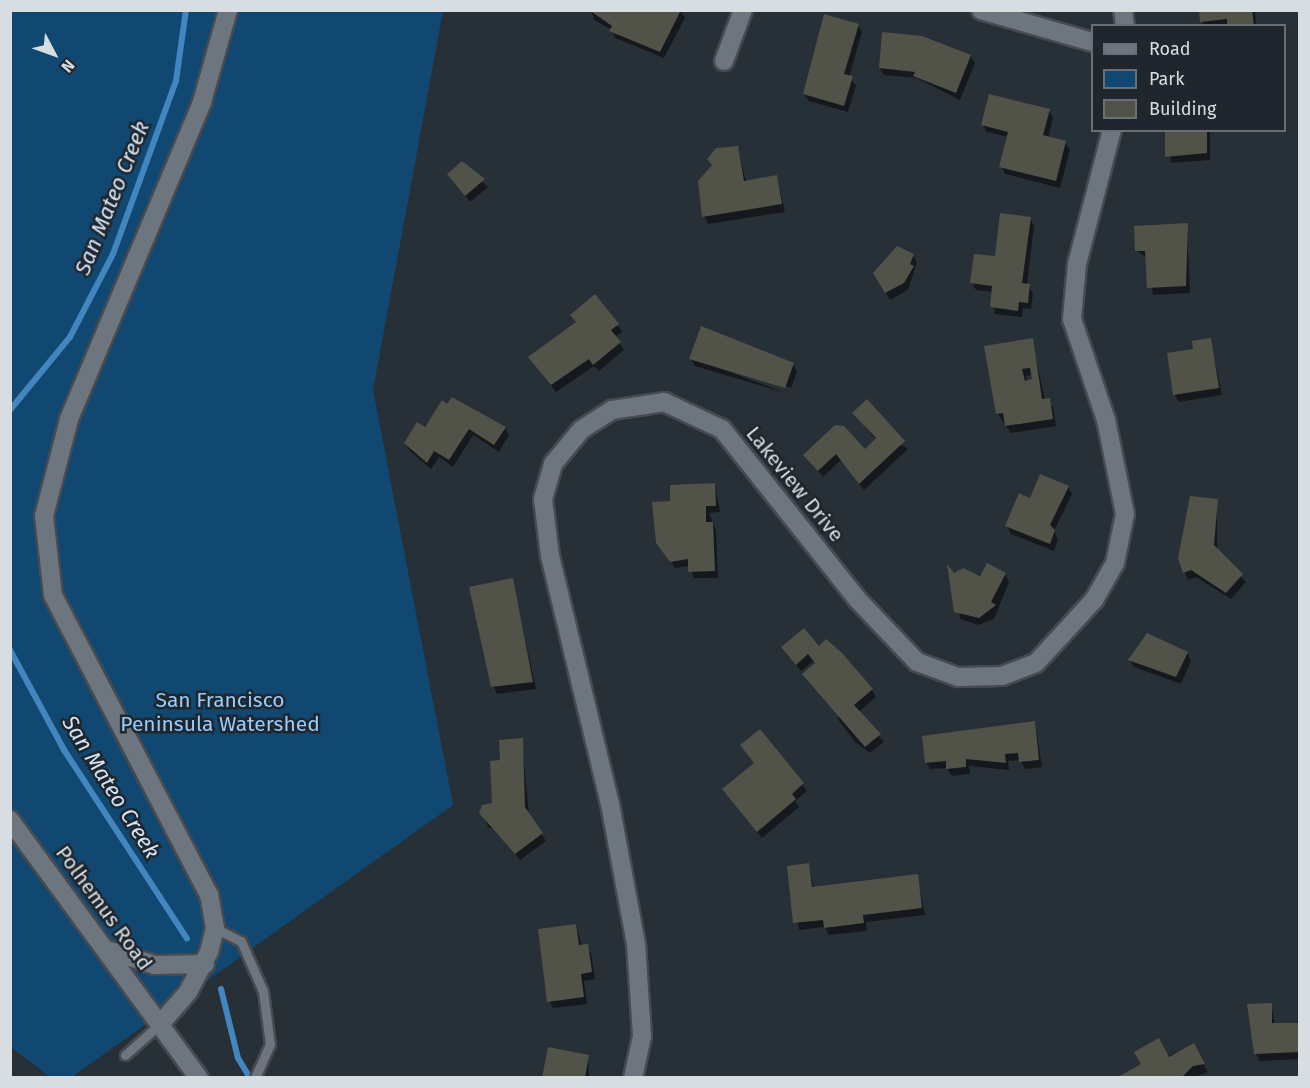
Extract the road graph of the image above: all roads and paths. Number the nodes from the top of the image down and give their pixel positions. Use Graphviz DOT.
graph roads {
  1 [pos="228,10"];
  2 [pos="743,10"];
  3 [pos="981,10"];
  4 [pos="1091,42"];
  5 [pos="724,61"];
  6 [pos="1111,132"];
  7 [pos="10,820"];
  8 [pos="214,928"];
  9 [pos="106,950"];
  10 [pos="205,964"];
  11 [pos="160,1023"];
  12 [pos="125,1055"];
  13 [pos="199,1077"];
  14 [pos="255,1077"];
  15 [pos="633,1077"];
  1 -- 8 [label="street"];
  2 -- 5 [label="street"];
  3 -- 4 [label="street"];
  6 -- 15 [label="street, Lakeview Drive"];
  7 -- 9 [label="street, Polhemus Road"];
  8 -- 10 [label="street"];
  8 -- 14 [label="lane"];
  9 -- 10 [label="street"];
  9 -- 11 [label="street, Polhemus Road"];
  10 -- 11 [label="street"];
  11 -- 12 [label="lane"];
  11 -- 13 [label="street, Polhemus Road"];
}
